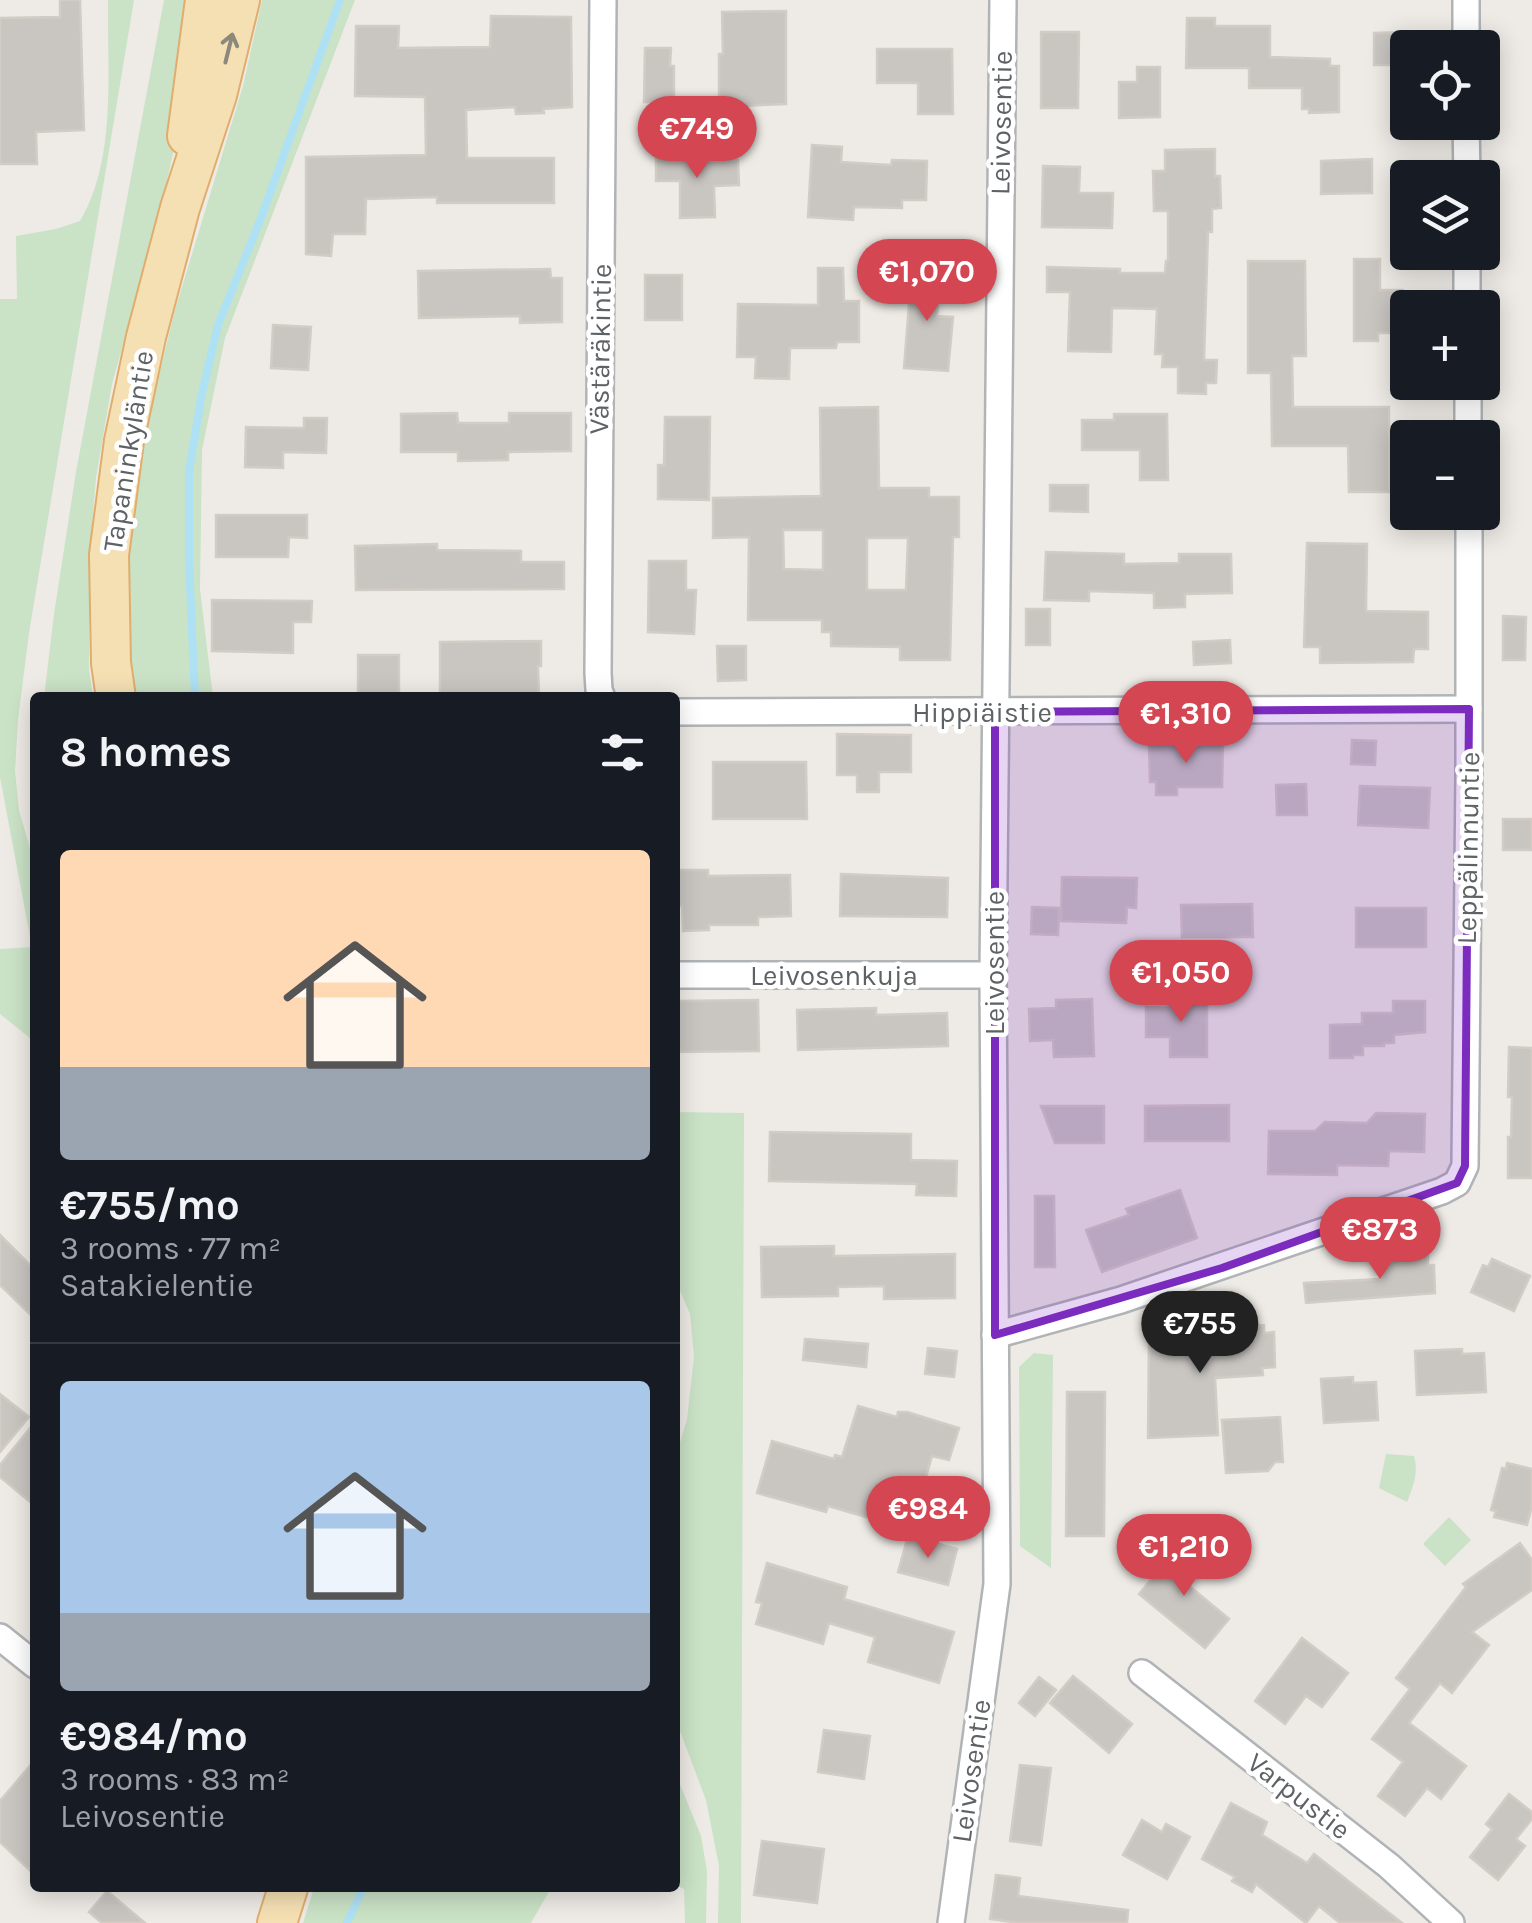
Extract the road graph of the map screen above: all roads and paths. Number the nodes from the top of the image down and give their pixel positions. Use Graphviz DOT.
graph roads {
  1 [pos="205,0"];
  2 [pos="240,0"];
  3 [pos="604,0"];
  4 [pos="1003,0"];
  5 [pos="1466,0"];
  6 [pos="1466,30"];
  7 [pos="180,208"];
  8 [pos="1468,530"];
  9 [pos="115,692"];
  10 [pos="600,692"];
  11 [pos="1469,709"];
  12 [pos="680,712"];
  13 [pos="995,712"];
  14 [pos="680,975"];
  15 [pos="993,975"];
  16 [pos="995,1335"];
  17 [pos="0,1637"];
  18 [pos="30,1661"];
  19 [pos="1142,1672"];
  20 [pos="287,1892"];
  21 [pos="277,1923"];
  22 [pos="951,1923"];
  23 [pos="1451,1923"];
  1 -- 7 [label="main road, Tapaninkyläntie"];
  7 -- 2 [label="main road, Tapaninkyläntie, one-way"];
  3 -- 10 [label="street, Västäräkintie"];
  4 -- 13 [label="street, Leivosentie"];
  5 -- 6 [label="street"];
  7 -- 9 [label="main road, Tapaninkyläntie"];
  8 -- 11 [label="street, Leppälinnuntie"];
  11 -- 13 [label="street, Hippiäistie"];
  11 -- 16 [label="street, Leppälinnuntie"];
  12 -- 13 [label="street, Hippiäistie"];
  13 -- 15 [label="street, Leivosentie"];
  14 -- 15 [label="street, Leivosenkuja"];
  15 -- 16 [label="street, Leivosentie"];
  16 -- 22 [label="street, Leivosentie"];
  17 -- 18 [label="street"];
  19 -- 23 [label="street, Varpustie"];
  20 -- 21 [label="main road"];
}
